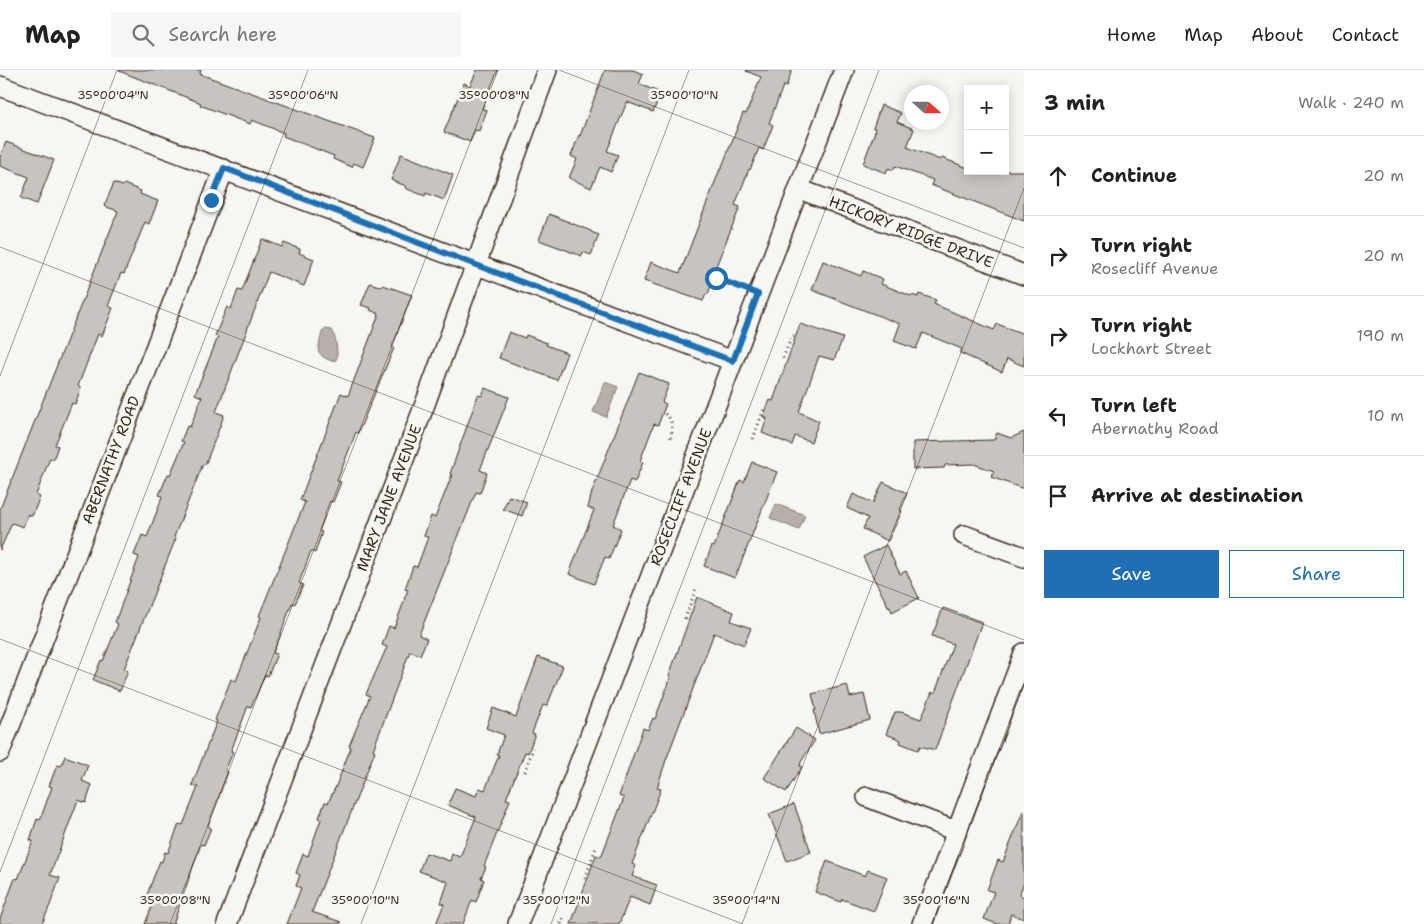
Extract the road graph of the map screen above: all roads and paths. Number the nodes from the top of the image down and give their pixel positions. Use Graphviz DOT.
graph roads {
  1 [pos="547,70"];
  2 [pos="844,70"];
  3 [pos="0,86"];
  4 [pos="224,168"];
  5 [pos="799,189"];
  6 [pos="476,265"];
  7 [pos="1024,275"];
  8 [pos="716,278"];
  9 [pos="758,294"];
  10 [pos="794,336"];
  11 [pos="783,358"];
  12 [pos="733,361"];
  13 [pos="765,406"];
  14 [pos="665,414"];
  15 [pos="753,439"];
  16 [pos="670,440"];
  17 [pos="964,535"];
  18 [pos="1024,557"];
  19 [pos="698,586"];
  20 [pos="685,619"];
  21 [pos="1024,653"];
  22 [pos="533,748"];
  23 [pos="0,752"];
  24 [pos="525,772"];
  25 [pos="867,797"];
  26 [pos="956,831"];
  27 [pos="597,845"];
  28 [pos="585,878"];
  29 [pos="563,918"];
  30 [pos="227,924"];
  31 [pos="518,924"];
  32 [pos="561,924"];
  33 [pos="922,924"];
  1 -- 6 [label="street, MARY JANE AVENUE"];
  2 -- 5 [label="street, ROSECLIFF AVENUE"];
  3 -- 4 [label="street"];
  4 -- 6 [label="street"];
  4 -- 23 [label="street, ABERNATHY ROAD"];
  5 -- 7 [label="street, HICKORY RIDGE DRIVE"];
  5 -- 9 [label="street, ROSECLIFF AVENUE"];
  6 -- 12 [label="street"];
  6 -- 30 [label="street, MARY JANE AVENUE"];
  8 -- 9 [label="path"];
  9 -- 12 [label="street, ROSECLIFF AVENUE"];
  10 -- 11 [label="path"];
  12 -- 31 [label="street, ROSECLIFF AVENUE"];
  13 -- 15 [label="path"];
  14 -- 16 [label="path"];
  17 -- 18 [label="street"];
  19 -- 20 [label="path"];
  21 -- 26 [label="street"];
  22 -- 24 [label="path"];
  25 -- 26 [label="street"];
  26 -- 33 [label="street"];
  27 -- 28 [label="path"];
  29 -- 32 [label="path"];
}
